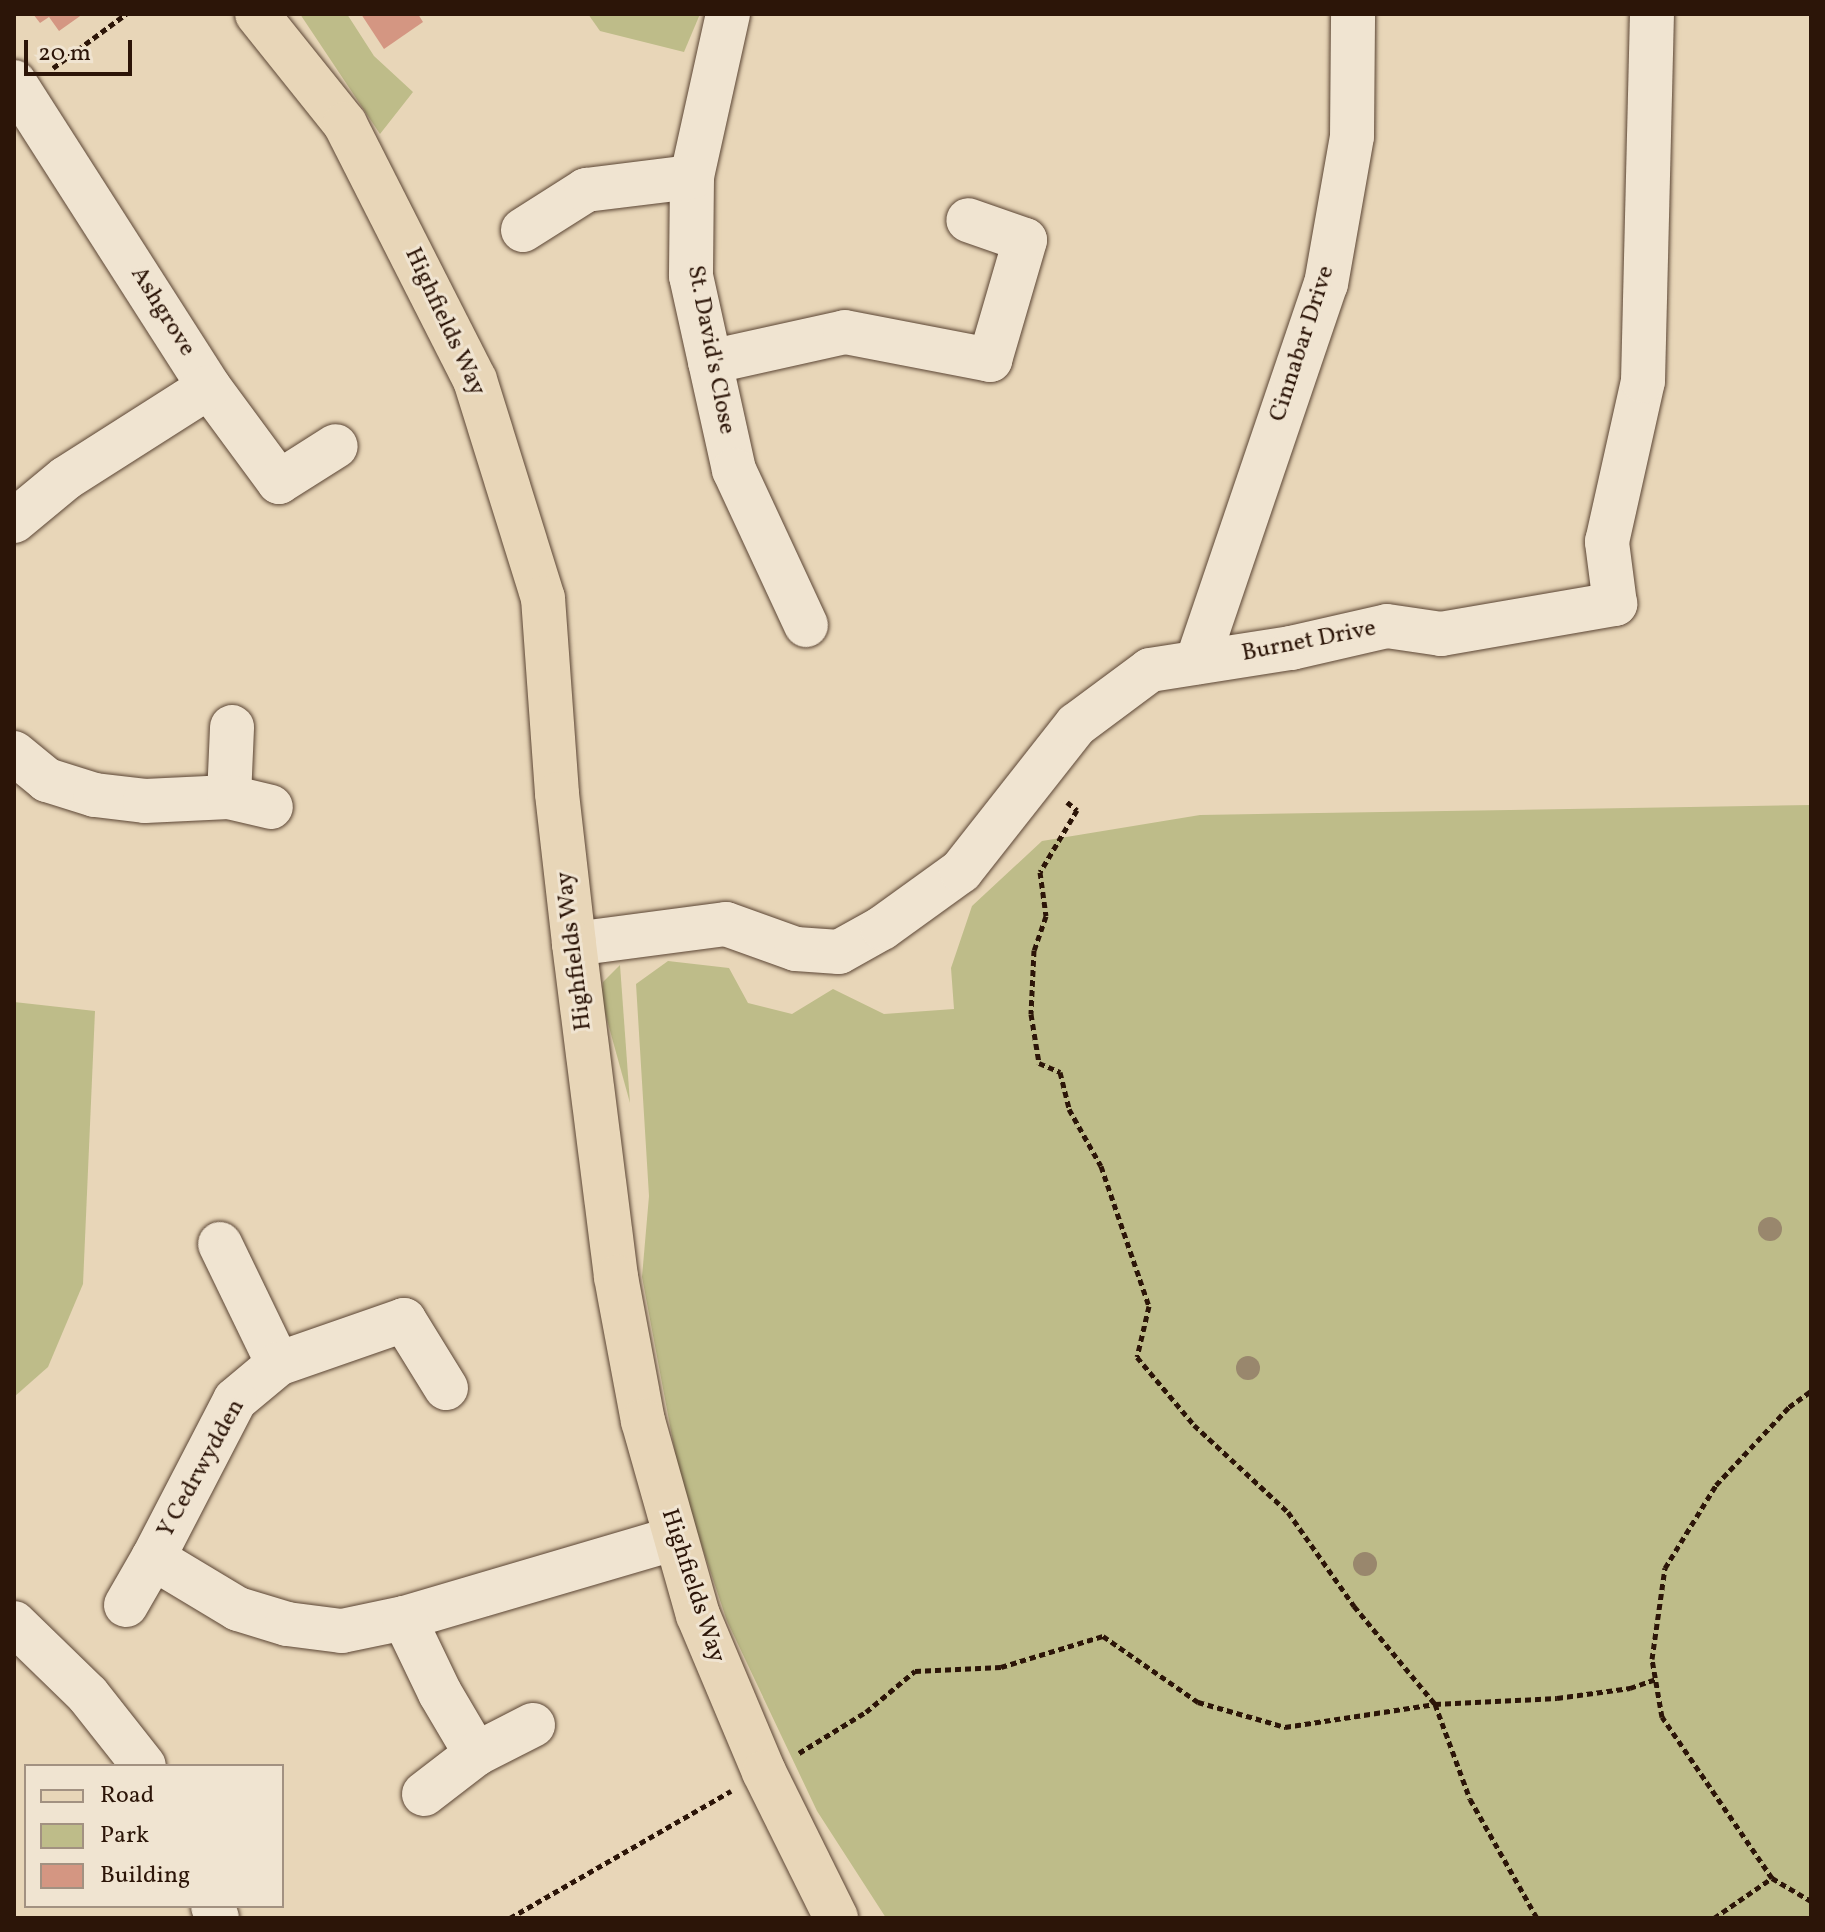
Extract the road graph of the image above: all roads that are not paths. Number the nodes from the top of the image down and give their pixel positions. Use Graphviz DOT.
graph roads {
  1 [pos="257,14"];
  2 [pos="728,14"];
  3 [pos="1353,14"];
  4 [pos="1652,14"];
  5 [pos="16,90"];
  6 [pos="692,177"];
  7 [pos="968,220"];
  8 [pos="523,230"];
  9 [pos="710,362"];
  10 [pos="209,387"];
  11 [pos="336,446"];
  12 [pos="14,521"];
  13 [pos="806,625"];
  14 [pos="1197,662"];
  15 [pos="232,727"];
  16 [pos="14,753"];
  17 [pos="229,797"];
  18 [pos="271,807"];
  19 [pos="574,944"];
  20 [pos="220,1244"];
  21 [pos="278,1364"];
  22 [pos="446,1388"];
  23 [pos="675,1538"];
  24 [pos="153,1558"];
  25 [pos="126,1605"];
  26 [pos="404,1618"];
  27 [pos="14,1623"];
  28 [pos="533,1725"];
  29 [pos="476,1754"];
  30 [pos="142,1764"];
  31 [pos="424,1794"];
  32 [pos="836,1918"];
  1 -- 19 [label="main road, Highfields Way"];
  2 -- 6 [label="street, St. David's Close"];
  3 -- 14 [label="street, Cinnabar Drive"];
  4 -- 14 [label="street, Burnet Drive"];
  5 -- 10 [label="street, Ashgrove"];
  6 -- 8 [label="street"];
  6 -- 9 [label="street, St. David's Close"];
  7 -- 9 [label="street"];
  9 -- 13 [label="street, St. David's Close"];
  10 -- 11 [label="street, Ashgrove"];
  10 -- 12 [label="street"];
  14 -- 19 [label="street, Burnet Drive"];
  15 -- 17 [label="street"];
  16 -- 17 [label="street"];
  17 -- 18 [label="street"];
  19 -- 23 [label="main road, Highfields Way"];
  20 -- 21 [label="street"];
  21 -- 22 [label="street, Y Cedrwydden"];
  21 -- 24 [label="street, Y Cedrwydden"];
  23 -- 26 [label="street, Y Cedrwydden"];
  23 -- 32 [label="main road, Highfields Way"];
  24 -- 25 [label="street"];
  24 -- 26 [label="street, Y Cedrwydden"];
  26 -- 29 [label="street"];
  27 -- 30 [label="street"];
  28 -- 29 [label="street"];
  29 -- 31 [label="street"];
}
